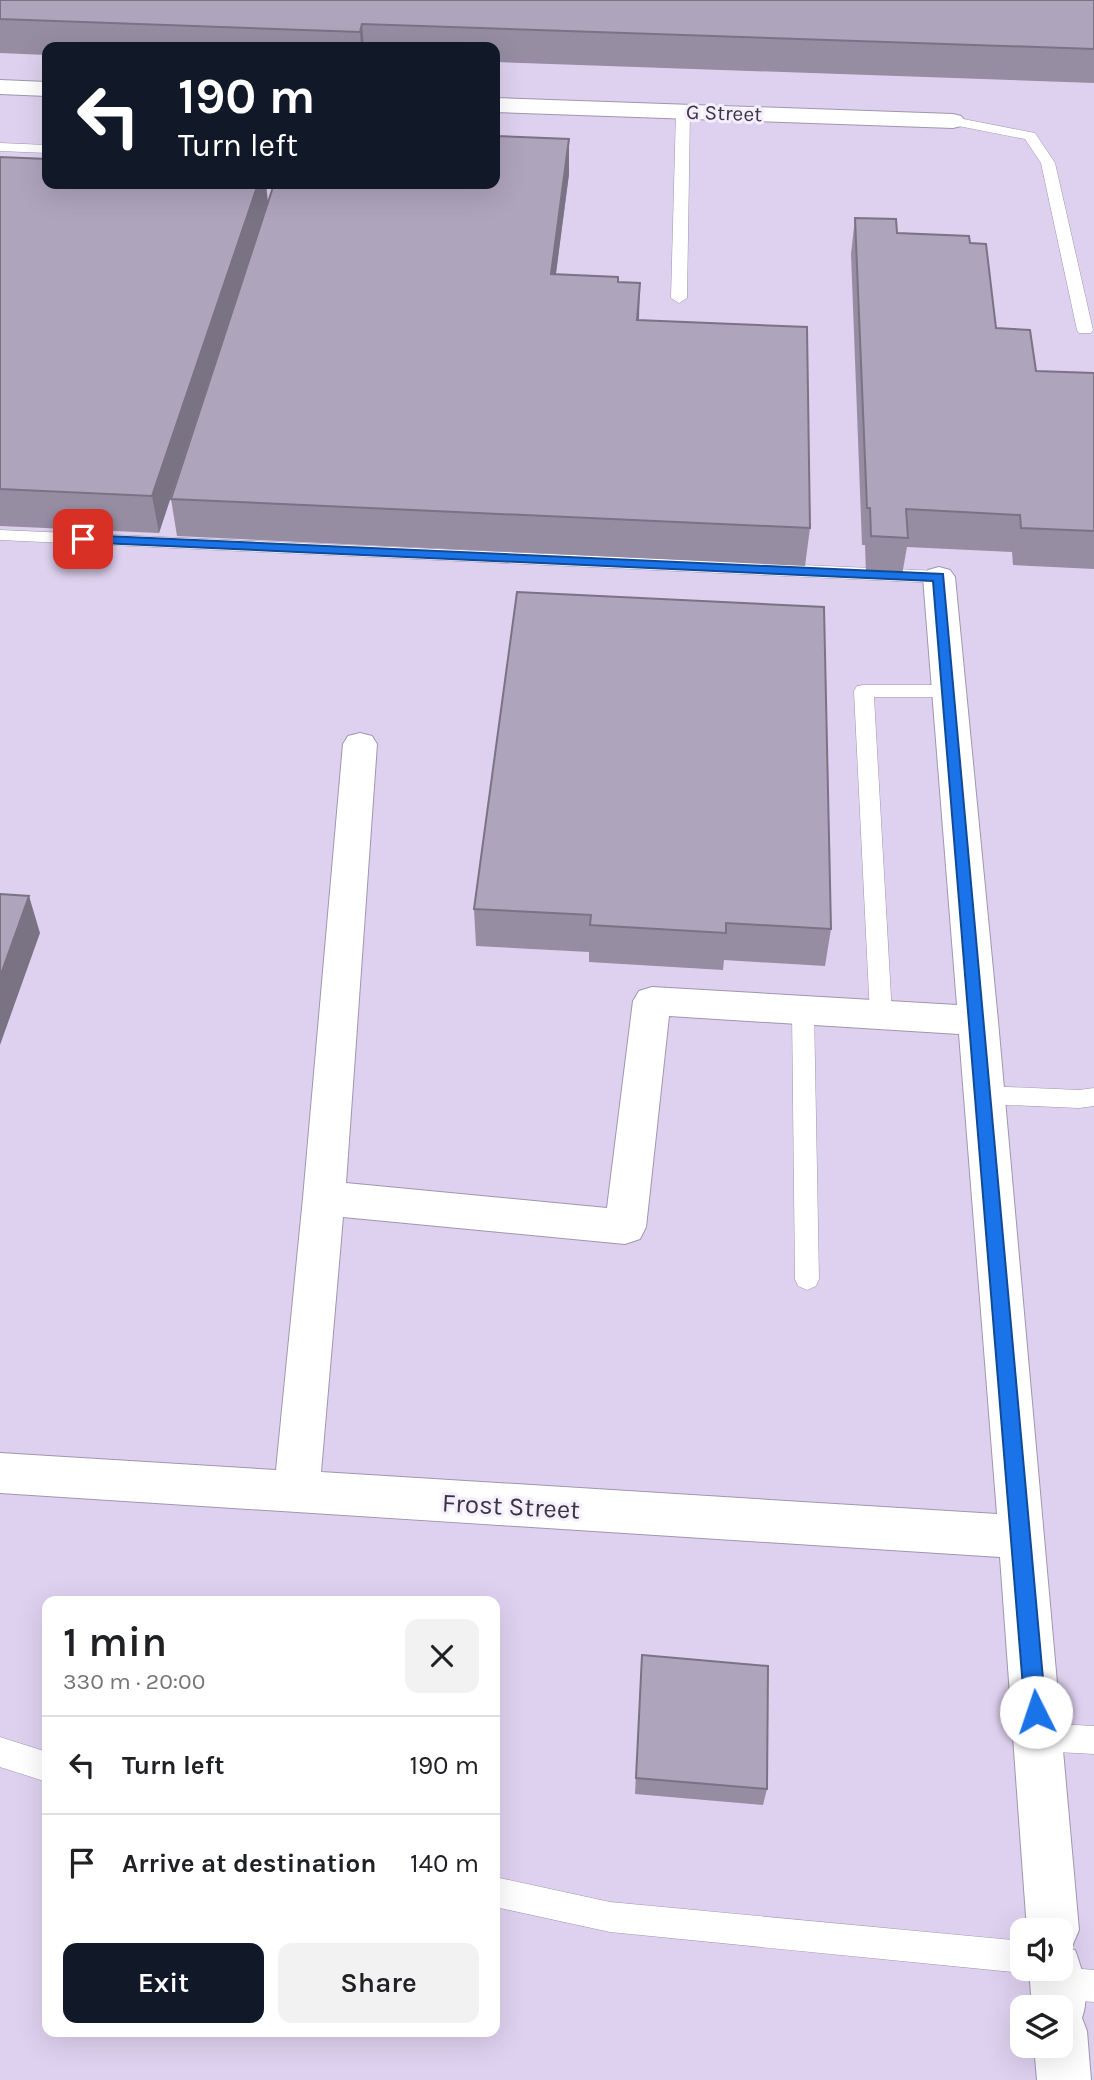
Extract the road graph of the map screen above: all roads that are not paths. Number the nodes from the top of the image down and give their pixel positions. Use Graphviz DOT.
graph roads {
  1 [pos="0,87"];
  2 [pos="42,89"];
  3 [pos="500,105"];
  4 [pos="683,112"];
  5 [pos="953,121"];
  6 [pos="0,146"];
  7 [pos="42,149"];
  8 [pos="679,298"];
  9 [pos="1086,330"];
  10 [pos="0,536"];
  11 [pos="939,577"];
  12 [pos="949,691"];
  13 [pos="360,744"];
  14 [pos="803,1010"];
  15 [pos="881,1015"];
  16 [pos="979,1021"];
  17 [pos="985,1095"];
  18 [pos="1094,1097"];
  19 [pos="324,1198"];
  20 [pos="807,1279"];
  21 [pos="0,1473"];
  22 [pos="296,1493"];
  23 [pos="1022,1537"];
  24 [pos="1038,1737"];
  25 [pos="1094,1740"];
  26 [pos="0,1752"];
  27 [pos="42,1765"];
  28 [pos="500,1893"];
  29 [pos="1052,1918"];
  30 [pos="1058,1989"];
  31 [pos="1064,2080"];
  1 -- 2 [label="street"];
  3 -- 4 [label="street, G Street"];
  4 -- 5 [label="street, G Street"];
  4 -- 8 [label="lane"];
  5 -- 9 [label="lane"];
  6 -- 7 [label="lane"];
  10 -- 11 [label="lane"];
  11 -- 12 [label="street"];
  12 -- 15 [label="lane"];
  12 -- 16 [label="street"];
  13 -- 19 [label="street"];
  14 -- 15 [label="street"];
  14 -- 19 [label="street"];
  14 -- 20 [label="lane"];
  15 -- 16 [label="street"];
  16 -- 17 [label="street"];
  17 -- 18 [label="lane"];
  17 -- 23 [label="street"];
  19 -- 22 [label="street"];
  21 -- 22 [label="street, Frost Street"];
  22 -- 23 [label="street, Frost Street"];
  23 -- 24 [label="street"];
  24 -- 25 [label="lane"];
  24 -- 29 [label="street"];
  26 -- 27 [label="lane"];
  28 -- 30 [label="lane"];
  30 -- 31 [label="street"];
}
